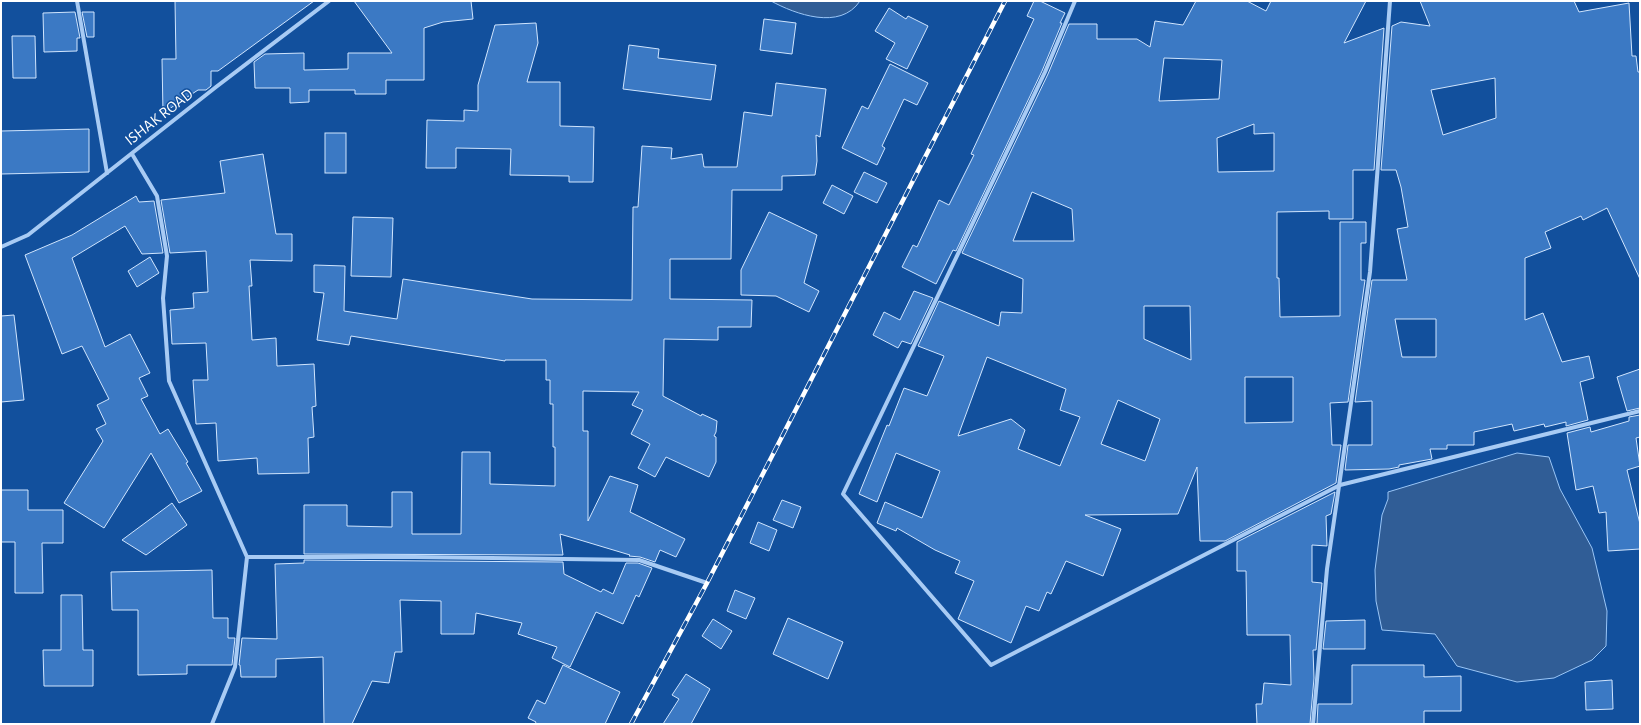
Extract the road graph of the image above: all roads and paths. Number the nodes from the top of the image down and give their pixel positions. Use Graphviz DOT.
graph roads {
  1 [pos="77,1"];
  2 [pos="330,1"];
  3 [pos="1075,1"];
  4 [pos="1390,1"];
  5 [pos="132,154"];
  6 [pos="107,173"];
  7 [pos="1,247"];
  8 [pos="1640,411"];
  9 [pos="1340,485"];
  10 [pos="247,557"];
  11 [pos="707,583"];
  12 [pos="212,724"];
  13 [pos="1313,724"];
  1 -- 6 [label="street"];
  2 -- 5 [label="street, ISHAK ROAD"];
  3 -- 9 [label="street"];
  4 -- 9 [label="street"];
  5 -- 6 [label="street, ISHAK ROAD"];
  5 -- 10 [label="street"];
  6 -- 7 [label="street, ISHAK ROAD"];
  8 -- 9 [label="street"];
  9 -- 13 [label="street"];
  10 -- 11 [label="street"];
  10 -- 12 [label="street"];
}
